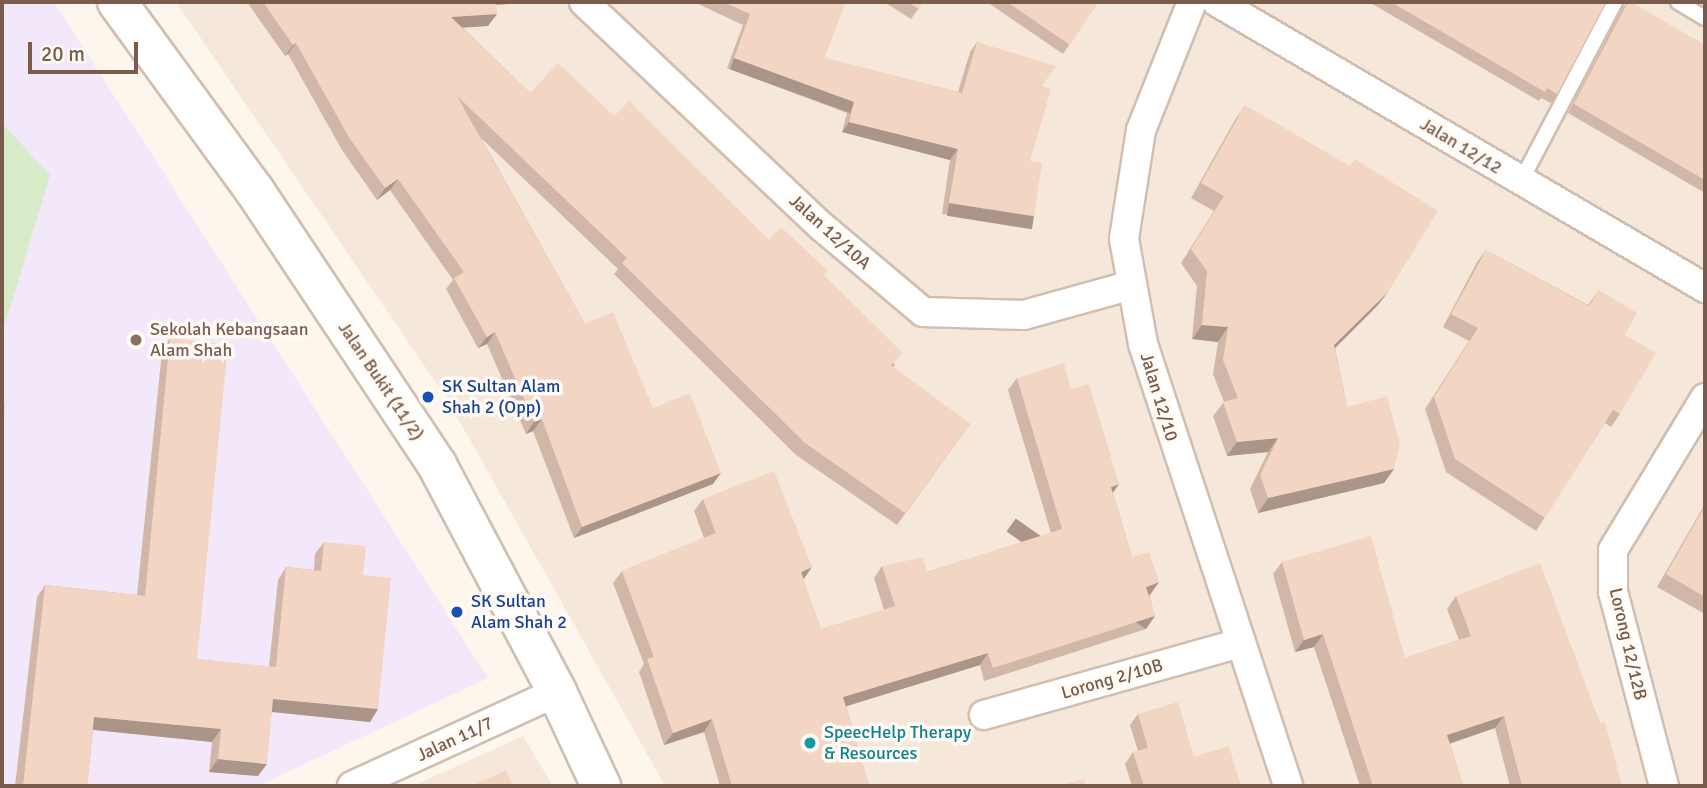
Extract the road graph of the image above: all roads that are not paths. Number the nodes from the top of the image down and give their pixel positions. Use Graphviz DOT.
graph roads {
  1 [pos="117,2"];
  2 [pos="584,2"];
  3 [pos="1192,2"];
  4 [pos="1615,2"];
  5 [pos="1678,2"];
  6 [pos="1235,6"];
  7 [pos="1705,18"];
  8 [pos="1521,181"];
  9 [pos="1132,285"];
  10 [pos="1705,288"];
  11 [pos="1705,398"];
  12 [pos="1241,643"];
  13 [pos="557,692"];
  14 [pos="984,715"];
  15 [pos="352,786"];
  16 [pos="601,786"];
  17 [pos="1288,786"];
  18 [pos="1664,786"];
  1 -- 13 [label="street, Jalan Bukit (11/2)"];
  2 -- 9 [label="street, Jalan 12/10A"];
  3 -- 9 [label="street, Jalan 12/10"];
  4 -- 8 [label="lane"];
  5 -- 7 [label="lane"];
  6 -- 8 [label="street, Jalan 12/12"];
  8 -- 10 [label="street, Jalan 12/12"];
  9 -- 12 [label="street, Jalan 12/10"];
  11 -- 18 [label="street, Lorong 12/12B"];
  12 -- 14 [label="street, Lorong 2/10B"];
  12 -- 17 [label="street, Jalan 12/10"];
  13 -- 15 [label="street, Jalan 11/7"];
  13 -- 16 [label="street, Jalan Bukit (11/2)"];
}
